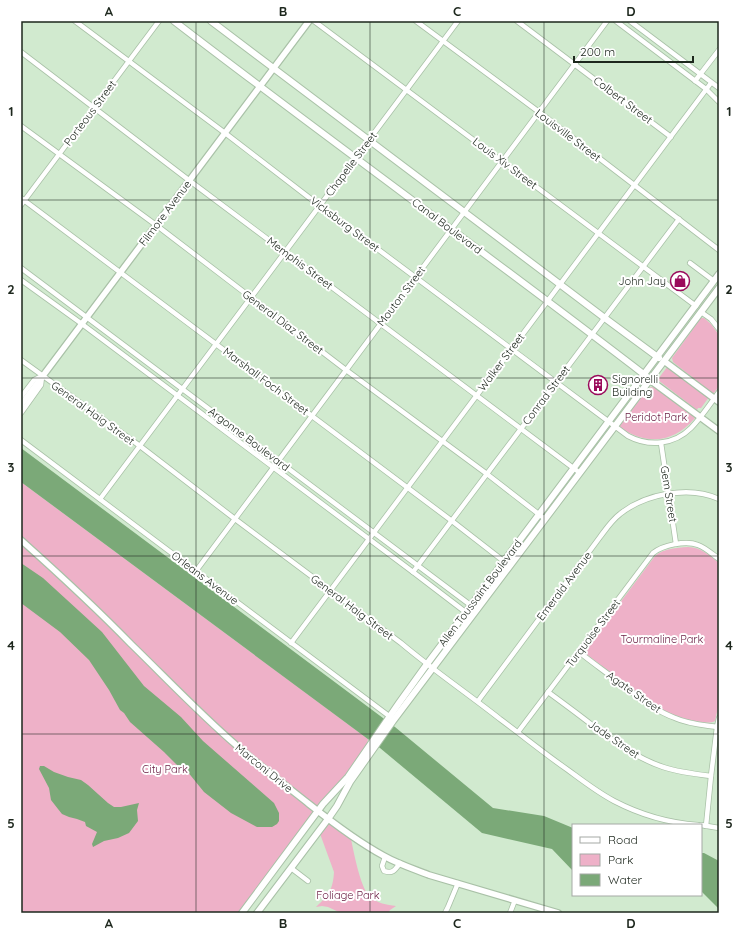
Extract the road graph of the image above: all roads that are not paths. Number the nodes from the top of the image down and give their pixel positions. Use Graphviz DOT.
graph roads {
  1 [pos="75,21"];
  2 [pos="159,21"];
  3 [pos="174,21"];
  4 [pos="211,21"];
  5 [pos="310,21"];
  6 [pos="314,21"];
  7 [pos="416,21"];
  8 [pos="458,21"];
  9 [pos="517,21"];
  10 [pos="607,21"];
  11 [pos="616,21"];
  12 [pos="634,22"];
  13 [pos="629,31"];
  14 [pos="443,41"];
  15 [pos="719,50"];
  16 [pos="21,52"];
  17 [pos="129,62"];
  18 [pos="575,64"];
  19 [pos="274,69"];
  20 [pos="701,74"];
  21 [pos="695,81"];
  22 [pos="711,83"];
  23 [pos="260,87"];
  24 [pos="719,88"];
  25 [pos="706,89"];
  26 [pos="407,90"];
  27 [pos="719,102"];
  28 [pos="94,107"];
  29 [pos="539,112"];
  30 [pos="21,126"];
  31 [pos="225,133"];
  32 [pos="671,137"];
  33 [pos="369,141"];
  34 [pos="59,154"];
  35 [pos="356,158"];
  36 [pos="502,161"];
  37 [pos="190,181"];
  38 [pos="634,185"];
  39 [pos="23,199"];
  40 [pos="21,205"];
  41 [pos="320,206"];
  42 [pos="464,212"];
  43 [pos="679,219"];
  44 [pos="156,225"];
  45 [pos="451,229"];
  46 [pos="598,233"];
  47 [pos="719,250"];
  48 [pos="285,252"];
  49 [pos="690,263"];
  50 [pos="643,266"];
  51 [pos="21,268"];
  52 [pos="120,272"];
  53 [pos="415,277"];
  54 [pos="717,277"];
  55 [pos="21,280"];
  56 [pos="560,284"];
  57 [pos="719,288"];
  58 [pos="251,298"];
  59 [pos="547,301"];
  60 [pos="696,306"];
  61 [pos="701,312"];
  62 [pos="87,317"];
  63 [pos="604,318"];
  64 [pos="82,324"];
  65 [pos="381,324"];
  66 [pos="678,329"];
  67 [pos="719,329"];
  68 [pos="684,334"];
  69 [pos="592,335"];
  70 [pos="216,344"];
  71 [pos="511,349"];
  72 [pos="657,356"];
  73 [pos="21,360"];
  74 [pos="664,361"];
  75 [pos="346,370"];
  76 [pos="644,374"];
  77 [pos="42,376"];
  78 [pos="650,380"];
  79 [pos="555,382"];
  80 [pos="183,389"];
  81 [pos="719,392"];
  82 [pos="629,394"];
  83 [pos="476,395"];
  84 [pos="178,396"];
  85 [pos="21,397"];
  86 [pos="635,399"];
  87 [pos="716,400"];
  88 [pos="21,405"];
  89 [pos="21,413"];
  90 [pos="312,416"];
  91 [pos="700,417"];
  92 [pos="609,422"];
  93 [pos="615,427"];
  94 [pos="521,429"];
  95 [pos="719,431"];
  96 [pos="21,440"];
  97 [pos="442,441"];
  98 [pos="661,443"];
  99 [pos="140,446"];
  100 [pos="591,446"];
  101 [pos="597,451"];
  102 [pos="278,461"];
  103 [pos="273,467"];
  104 [pos="574,468"];
  105 [pos="580,473"];
  106 [pos="487,474"];
  107 [pos="408,487"];
  108 [pos="669,494"];
  109 [pos="100,499"];
  110 [pos="719,499"];
  111 [pos="539,514"];
  112 [pos="235,519"];
  113 [pos="545,519"];
  114 [pos="452,521"];
  115 [pos="374,532"];
  116 [pos="369,539"];
  117 [pos="21,540"];
  118 [pos="676,544"];
  119 [pos="719,559"];
  120 [pos="504,561"];
  121 [pos="418,566"];
  122 [pos="510,566"];
  123 [pos="196,571"];
  124 [pos="413,572"];
  125 [pos="330,591"];
  126 [pos="470,606"];
  127 [pos="476,610"];
  128 [pos="466,613"];
  129 [pos="471,617"];
  130 [pos="291,643"];
  131 [pos="579,652"];
  132 [pos="427,664"];
  133 [pos="433,669"];
  134 [pos="548,692"];
  135 [pos="403,697"];
  136 [pos="409,701"];
  137 [pos="478,702"];
  138 [pos="719,718"];
  139 [pos="390,719"];
  140 [pos="717,726"];
  141 [pos="518,732"];
  142 [pos="372,747"];
  143 [pos="711,776"];
  144 [pos="318,811"];
  145 [pos="328,819"];
  146 [pos="691,824"];
  147 [pos="704,826"];
  148 [pos="719,828"];
  149 [pos="296,840"];
  150 [pos="306,847"];
  151 [pos="385,857"];
  152 [pos="400,863"];
  153 [pos="290,868"];
  154 [pos="308,881"];
  155 [pos="458,883"];
  156 [pos="515,900"];
  157 [pos="242,913"];
  158 [pos="257,913"];
  159 [pos="445,913"];
  160 [pos="510,913"];
  161 [pos="558,913"];
  1 -- 17 [label="street, Vicksburg Street"];
  2 -- 17 [label="street, Porteous Street"];
  3 -- 23 [label="main road, Canal Boulevard"];
  4 -- 19 [label="main road, Canal Boulevard"];
  5 -- 19 [label="street, Filmore Avenue"];
  6 -- 26 [label="street, Louis Xiv Street"];
  7 -- 14 [label="street, Louisville Street"];
  8 -- 14 [label="street, Chapelle Street"];
  9 -- 18 [label="street, Colbert Street"];
  10 -- 18 [label="street, Mouton Street"];
  11 -- 13 [label="street"];
  12 -- 13 [label="street"];
  12 -- 20 [label="street"];
  13 -- 21 [label="street"];
  14 -- 26 [label="street, Chapelle Street"];
  14 -- 29 [label="street, Louisville Street"];
  15 -- 20 [label="street"];
  16 -- 28 [label="street, Memphis Street"];
  17 -- 28 [label="street, Porteous Street"];
  17 -- 31 [label="street, Vicksburg Street"];
  18 -- 29 [label="street, Mouton Street"];
  18 -- 32 [label="street, Colbert Street"];
  19 -- 23 [label="street, Filmore Avenue"];
  19 -- 33 [label="main road, Canal Boulevard"];
  20 -- 21 [label="street"];
  20 -- 22 [label="street"];
  21 -- 25 [label="street"];
  22 -- 24 [label="street"];
  22 -- 25 [label="street, Walker Street"];
  23 -- 31 [label="street, Filmore Avenue"];
  23 -- 35 [label="main road, Canal Boulevard"];
  25 -- 27 [label="street"];
  25 -- 32 [label="street, Walker Street"];
  26 -- 33 [label="street, Chapelle Street"];
  26 -- 36 [label="street, Louis Xiv Street"];
  28 -- 34 [label="street, Porteous Street"];
  28 -- 37 [label="street, Memphis Street"];
  29 -- 36 [label="street, Mouton Street"];
  29 -- 38 [label="street, Louisville Street"];
  30 -- 34 [label="street, General Diaz Street"];
  31 -- 37 [label="street, Filmore Avenue"];
  31 -- 41 [label="street, Vicksburg Street"];
  32 -- 38 [label="street, Walker Street"];
  33 -- 35 [label="street, Chapelle Street"];
  33 -- 42 [label="main road, Canal Boulevard"];
  34 -- 39 [label="street, Porteous Street"];
  34 -- 44 [label="street, General Diaz Street"];
  35 -- 41 [label="street, Chapelle Street"];
  35 -- 45 [label="main road, Canal Boulevard"];
  36 -- 42 [label="street, Mouton Street"];
  36 -- 46 [label="street, Louis Xiv Street"];
  37 -- 44 [label="street, Filmore Avenue"];
  37 -- 48 [label="street, Memphis Street"];
  38 -- 43 [label="street, Louisville Street"];
  38 -- 46 [label="street, Walker Street"];
  39 -- 40 [label="street, Porteous Street"];
  39 -- 52 [label="street, Marshall Foch Street"];
  41 -- 48 [label="street, Chapelle Street"];
  41 -- 53 [label="street, Vicksburg Street"];
  42 -- 45 [label="street, Mouton Street"];
  42 -- 56 [label="main road, Canal Boulevard"];
  43 -- 47 [label="street, Louisville Street"];
  43 -- 50 [label="street, Conrad Street"];
  44 -- 52 [label="street, Filmore Avenue"];
  44 -- 58 [label="street, General Diaz Street"];
  45 -- 53 [label="street, Mouton Street"];
  45 -- 59 [label="main road, Canal Boulevard"];
  46 -- 50 [label="street, Louis Xiv Street"];
  46 -- 56 [label="street, Walker Street"];
  48 -- 58 [label="street, Chapelle Street"];
  48 -- 65 [label="street, Memphis Street"];
  49 -- 54 [label="street"];
  50 -- 60 [label="street, Louis Xiv Street"];
  50 -- 63 [label="street, Conrad Street"];
  51 -- 62 [label="street, Argonne Boulevard"];
  52 -- 62 [label="street, Filmore Avenue"];
  52 -- 70 [label="street, Marshall Foch Street"];
  53 -- 65 [label="street, Mouton Street"];
  53 -- 71 [label="street, Vicksburg Street"];
  54 -- 60 [label="main road, Allen Toussaint Boulevard"];
  55 -- 64 [label="street, Argonne Boulevard"];
  56 -- 59 [label="street, Walker Street"];
  56 -- 63 [label="main road, Canal Boulevard"];
  57 -- 61 [label="main road, Allen Toussaint Boulevard"];
  58 -- 70 [label="street, Chapelle Street"];
  58 -- 75 [label="street, General Diaz Street"];
  59 -- 69 [label="main road, Canal Boulevard"];
  59 -- 71 [label="street, Walker Street"];
  60 -- 66 [label="main road, Allen Toussaint Boulevard"];
  61 -- 67 [label="street"];
  61 -- 68 [label="main road, Allen Toussaint Boulevard"];
  62 -- 64 [label="street, Filmore Avenue"];
  62 -- 80 [label="street, Argonne Boulevard"];
  63 -- 69 [label="street, Conrad Street"];
  63 -- 72 [label="main road, Canal Boulevard"];
  64 -- 77 [label="street, Filmore Avenue"];
  64 -- 84 [label="street, Argonne Boulevard"];
  65 -- 75 [label="street, Mouton Street"];
  65 -- 83 [label="street, Memphis Street"];
  66 -- 68 [label="main road"];
  66 -- 72 [label="main road, Allen Toussaint Boulevard"];
  68 -- 74 [label="main road, Allen Toussaint Boulevard"];
  69 -- 76 [label="main road, Canal Boulevard"];
  69 -- 79 [label="street, Conrad Street"];
  70 -- 80 [label="street, Chapelle Street"];
  70 -- 90 [label="street, Marshall Foch Street"];
  71 -- 79 [label="street, Vicksburg Street"];
  71 -- 83 [label="street, Walker Street"];
  72 -- 74 [label="main road, Canal Boulevard"];
  72 -- 76 [label="main road, Allen Toussaint Boulevard"];
  73 -- 77 [label="street, General Haig Street"];
  74 -- 78 [label="main road, Allen Toussaint Boulevard"];
  74 -- 87 [label="street, Canal Boulevard"];
  75 -- 90 [label="street, Mouton Street"];
  75 -- 97 [label="street, General Diaz Street"];
  76 -- 78 [label="main road, Canal Boulevard"];
  76 -- 82 [label="main road, Allen Toussaint Boulevard"];
  77 -- 85 [label="street"];
  77 -- 88 [label="street, Filmore Avenue"];
  77 -- 89 [label="street"];
  77 -- 99 [label="street, General Haig Street"];
  78 -- 86 [label="main road, Allen Toussaint Boulevard"];
  78 -- 91 [label="street, Canal Boulevard"];
  79 -- 92 [label="street, Vicksburg Street"];
  79 -- 94 [label="street, Conrad Street"];
  80 -- 84 [label="street, Chapelle Street"];
  80 -- 102 [label="street, Argonne Boulevard"];
  81 -- 87 [label="street"];
  82 -- 86 [label="main road"];
  82 -- 92 [label="main road, Allen Toussaint Boulevard"];
  83 -- 94 [label="street, Memphis Street"];
  83 -- 97 [label="street, Walker Street"];
  84 -- 99 [label="street, Chapelle Street"];
  84 -- 103 [label="street, Argonne Boulevard"];
  86 -- 93 [label="main road, Allen Toussaint Boulevard"];
  87 -- 91 [label="street"];
  90 -- 102 [label="street, Mouton Street"];
  90 -- 107 [label="street, Marshall Foch Street"];
  91 -- 95 [label="street, Canal Boulevard"];
  91 -- 98 [label="street"];
  92 -- 93 [label="street, Vicksburg Street"];
  92 -- 100 [label="main road, Allen Toussaint Boulevard"];
  93 -- 98 [label="street, Vicksburg Street"];
  93 -- 101 [label="main road, Allen Toussaint Boulevard"];
  94 -- 104 [label="street, Memphis Street"];
  94 -- 106 [label="street, Conrad Street"];
  96 -- 109 [label="street, Orleans Avenue"];
  97 -- 106 [label="street, General Diaz Street"];
  97 -- 107 [label="street, Walker Street"];
  98 -- 108 [label="street, Gem Street"];
  99 -- 109 [label="street, Chapelle Street"];
  99 -- 112 [label="street, General Haig Street"];
  100 -- 101 [label="main road"];
  100 -- 104 [label="main road, Allen Toussaint Boulevard"];
  101 -- 105 [label="main road, Allen Toussaint Boulevard"];
  102 -- 103 [label="street, Mouton Street"];
  102 -- 115 [label="street, Argonne Boulevard"];
  103 -- 112 [label="street, Mouton Street"];
  103 -- 116 [label="street, Argonne Boulevard"];
  104 -- 105 [label="street, Memphis Street"];
  104 -- 111 [label="main road, Allen Toussaint Boulevard"];
  105 -- 113 [label="main road, Allen Toussaint Boulevard"];
  106 -- 111 [label="street, General Diaz Street"];
  106 -- 114 [label="street, Conrad Street"];
  107 -- 114 [label="street, Marshall Foch Street"];
  107 -- 115 [label="street, Walker Street"];
  108 -- 110 [label="street, Emerald Avenue"];
  108 -- 118 [label="street, Gem Street"];
  108 -- 137 [label="street, Emerald Avenue"];
  109 -- 123 [label="street, Orleans Avenue"];
  111 -- 113 [label="street, General Diaz Street"];
  111 -- 120 [label="main road, Allen Toussaint Boulevard"];
  112 -- 123 [label="street, Mouton Street"];
  112 -- 125 [label="street, General Haig Street"];
  113 -- 122 [label="main road, Allen Toussaint Boulevard"];
  114 -- 120 [label="street, Marshall Foch Street"];
  114 -- 121 [label="street, Conrad Street"];
  115 -- 116 [label="street, Walker Street"];
  115 -- 121 [label="street, Argonne Boulevard"];
  116 -- 124 [label="street, Argonne Boulevard"];
  116 -- 125 [label="street, Walker Street"];
  117 -- 144 [label="street, Marconi Drive"];
  118 -- 119 [label="street, Turquoise Street"];
  118 -- 131 [label="street, Turquoise Street"];
  120 -- 122 [label="street, Marshall Foch Street"];
  120 -- 126 [label="main road, Allen Toussaint Boulevard"];
  121 -- 124 [label="street, Conrad Street"];
  121 -- 126 [label="street, Argonne Boulevard"];
  122 -- 127 [label="main road, Allen Toussaint Boulevard"];
  123 -- 130 [label="street, Orleans Avenue"];
  124 -- 128 [label="street, Argonne Boulevard"];
  125 -- 130 [label="street, Walker Street"];
  125 -- 132 [label="street, General Haig Street"];
  126 -- 127 [label="street, Argonne Boulevard"];
  126 -- 128 [label="main road, Allen Toussaint Boulevard"];
  127 -- 129 [label="main road, Allen Toussaint Boulevard"];
  128 -- 129 [label="street, Argonne Boulevard"];
  128 -- 132 [label="main road, Allen Toussaint Boulevard"];
  129 -- 133 [label="main road, Allen Toussaint Boulevard"];
  130 -- 139 [label="street, Orleans Avenue"];
  131 -- 134 [label="street, Turquoise Street"];
  131 -- 140 [label="street, Agate Street"];
  132 -- 133 [label="street, General Haig Street"];
  132 -- 135 [label="main road, Allen Toussaint Boulevard"];
  133 -- 136 [label="main road, Allen Toussaint Boulevard"];
  133 -- 137 [label="street, General Haig Street"];
  134 -- 141 [label="street, Turquoise Street"];
  134 -- 143 [label="street, Jade Street"];
  135 -- 136 [label="main road"];
  135 -- 139 [label="main road, Allen Toussaint Boulevard"];
  136 -- 139 [label="main road, Allen Toussaint Boulevard"];
  137 -- 141 [label="street, General Haig Street"];
  138 -- 140 [label="street"];
  139 -- 142 [label="main road, Allen Toussaint Boulevard"];
  140 -- 143 [label="street"];
  141 -- 146 [label="street, General Haig Street"];
  142 -- 144 [label="main road, Allen Toussaint Boulevard"];
  142 -- 145 [label="main road, Allen Toussaint Boulevard"];
  143 -- 147 [label="street"];
  144 -- 145 [label="street, Marconi Drive"];
  144 -- 149 [label="main road, Allen Toussaint Boulevard"];
  145 -- 150 [label="main road, Allen Toussaint Boulevard"];
  145 -- 151 [label="street, Marconi Drive"];
  147 -- 148 [label="street"];
  149 -- 150 [label="main road"];
  149 -- 157 [label="main road, Allen Toussaint Boulevard"];
  150 -- 153 [label="main road, Allen Toussaint Boulevard"];
  151 -- 152 [label="street, Marconi Drive"];
  151 -- 152 [label="street"];
  152 -- 155 [label="street, Marconi Drive"];
  153 -- 154 [label="street"];
  153 -- 158 [label="main road, Allen Toussaint Boulevard"];
  155 -- 156 [label="street, Marconi Drive"];
  155 -- 159 [label="street"];
  156 -- 160 [label="street"];
  156 -- 161 [label="street, Marconi Drive"];
}
